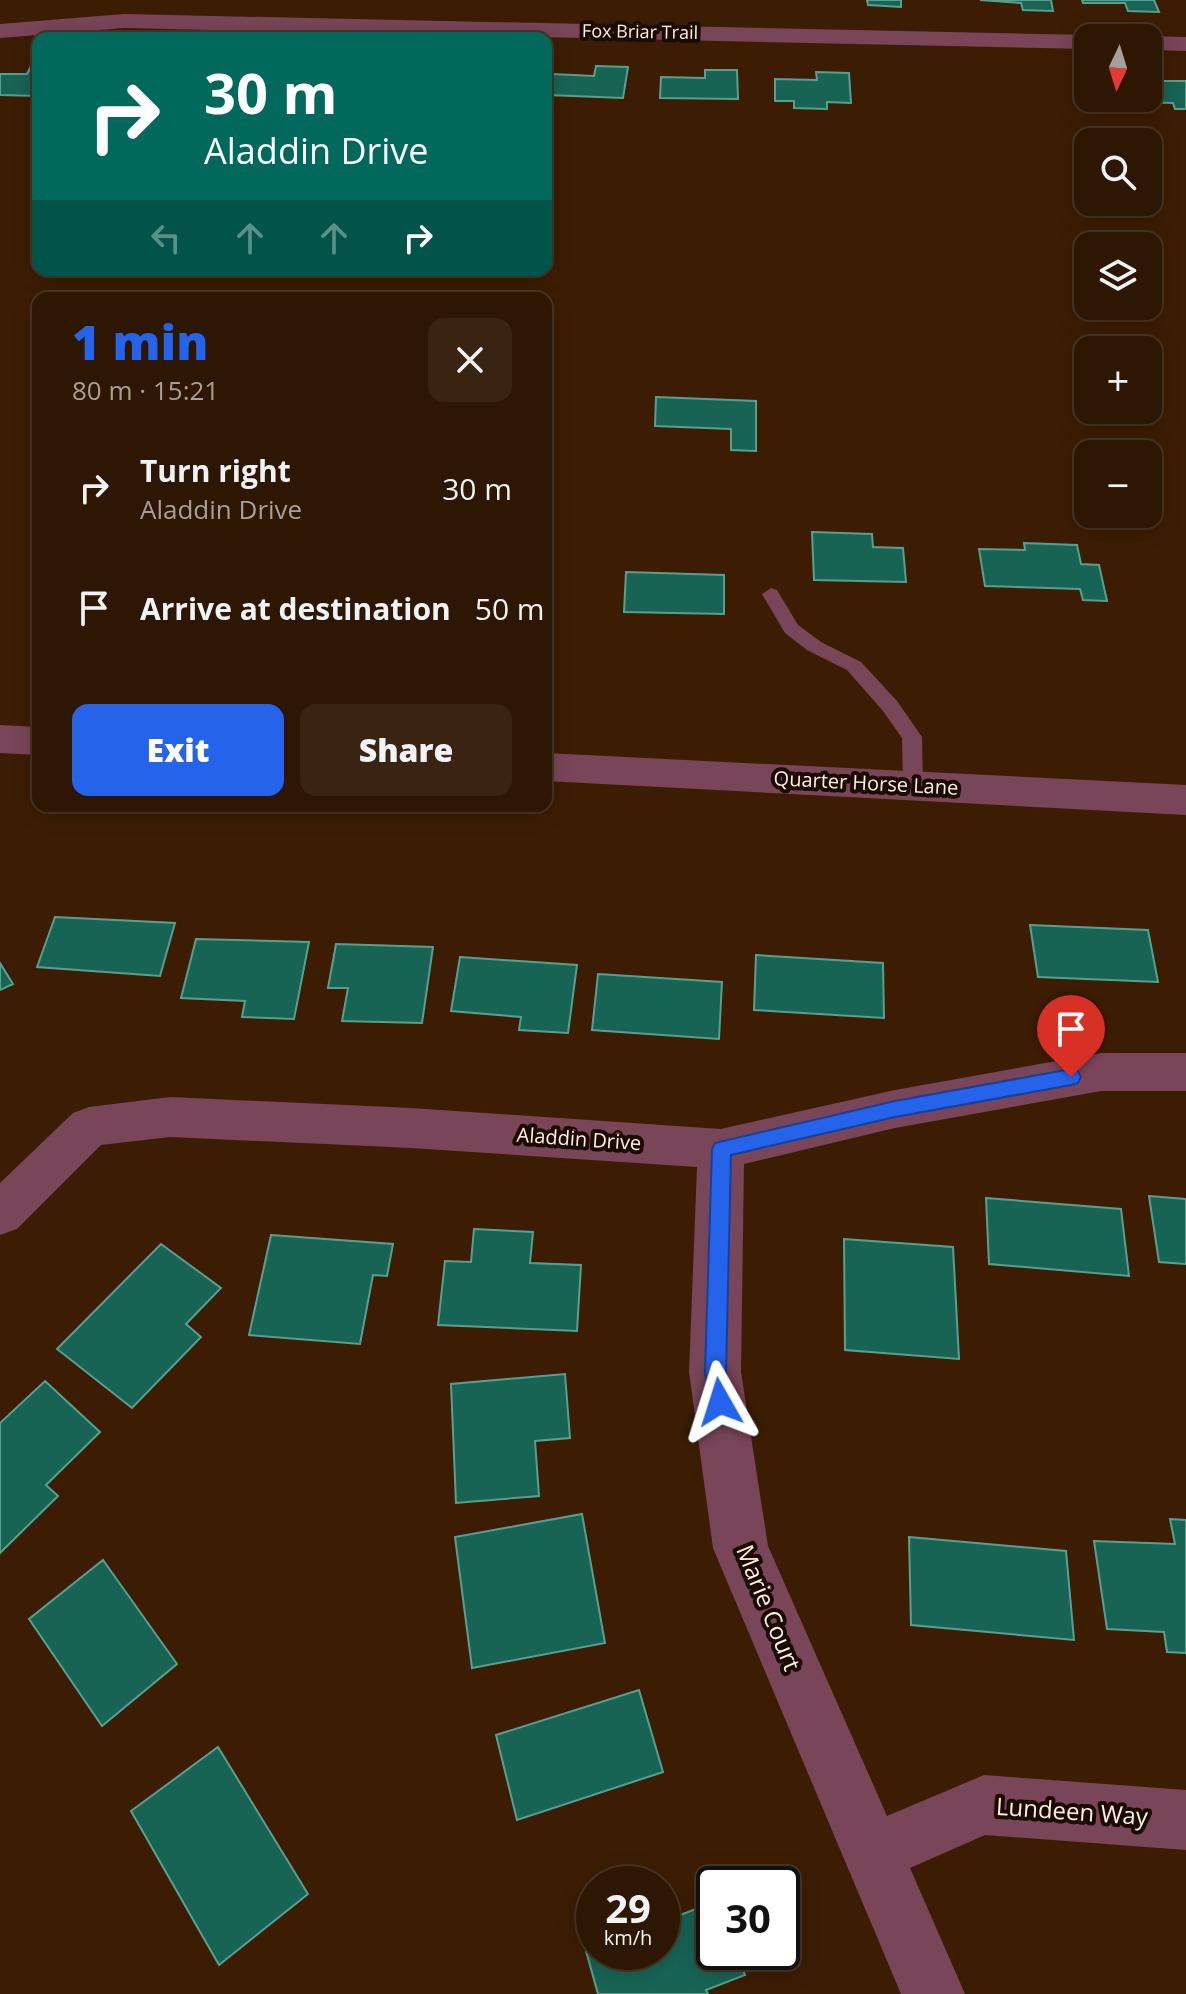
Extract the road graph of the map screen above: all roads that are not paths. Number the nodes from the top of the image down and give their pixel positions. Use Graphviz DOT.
graph roads {
  1 [pos="0,31"];
  2 [pos="1074,42"];
  3 [pos="1162,43"];
  4 [pos="1186,44"];
  5 [pos="771,594"];
  6 [pos="0,739"];
  7 [pos="32,741"];
  8 [pos="552,767"];
  9 [pos="913,786"];
  10 [pos="1186,800"];
  11 [pos="1186,1072"];
  12 [pos="721,1149"];
  13 [pos="0,1214"];
  14 [pos="1186,1820"];
  15 [pos="872,1854"];
  16 [pos="933,1994"];
  1 -- 2 [label="street, Fox Briar Trail"];
  3 -- 4 [label="street"];
  5 -- 9 [label="lane"];
  6 -- 7 [label="street"];
  8 -- 9 [label="street, Quarter Horse Lane"];
  9 -- 10 [label="street, Quarter Horse Lane"];
  11 -- 12 [label="street, Aladdin Drive"];
  12 -- 13 [label="street, Aladdin Drive"];
  12 -- 15 [label="street, Marie Court"];
  14 -- 15 [label="street, Lundeen Way"];
  15 -- 16 [label="street, Marie Court"];
}
